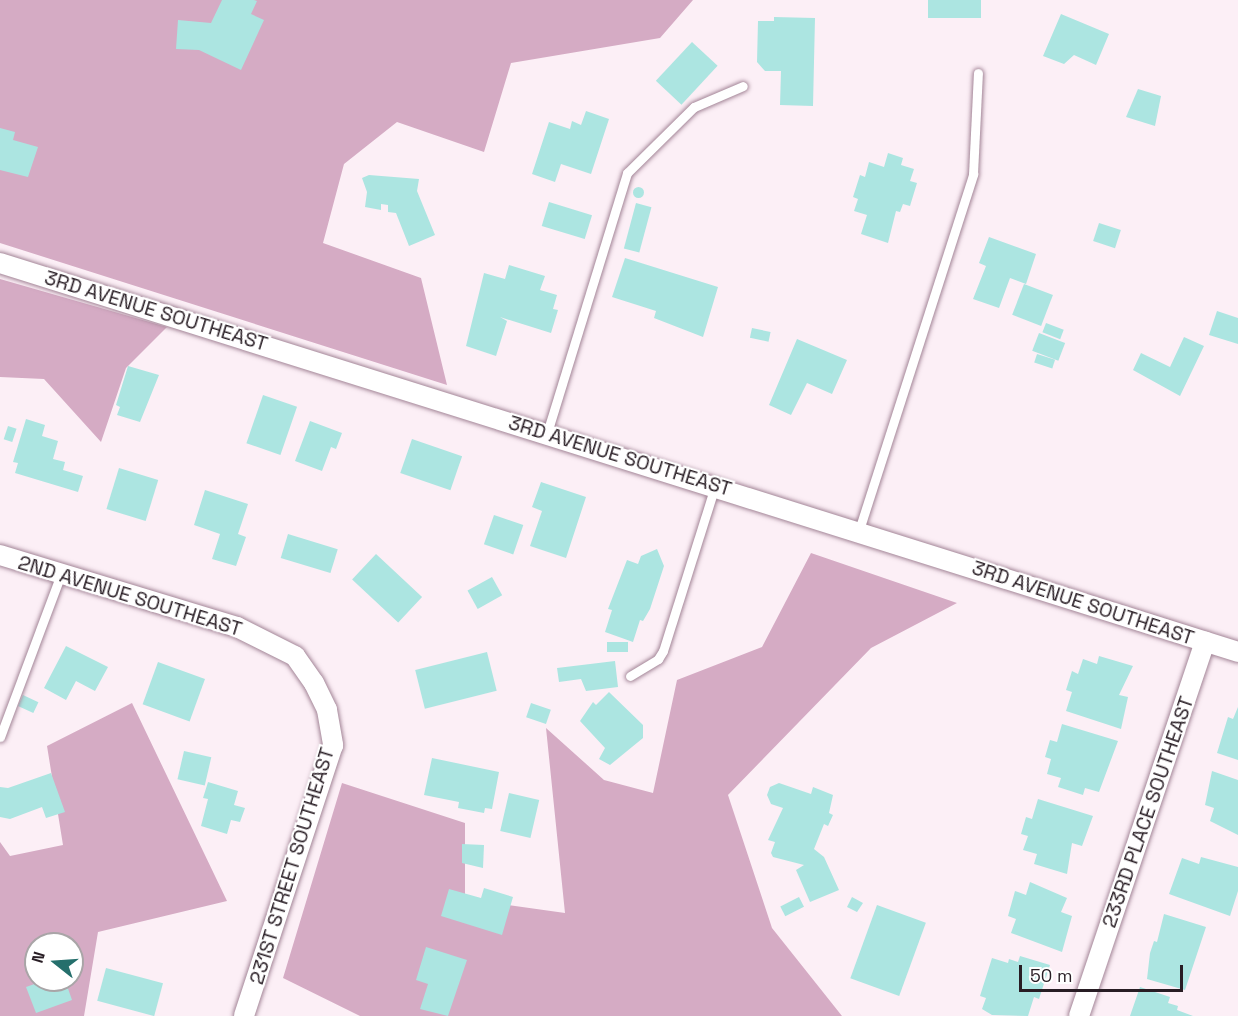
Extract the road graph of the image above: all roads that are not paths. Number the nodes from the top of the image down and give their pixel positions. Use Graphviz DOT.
graph roads {
  1 [pos="978,73"];
  2 [pos="743,86"];
  3 [pos="0,263"];
  4 [pos="547,433"];
  5 [pos="715,486"];
  6 [pos="859,530"];
  7 [pos="0,555"];
  8 [pos="61,574"];
  9 [pos="1205,642"];
  10 [pos="1238,652"];
  11 [pos="630,676"];
  12 [pos="314,683"];
  13 [pos="0,737"];
  14 [pos="244,1016"];
  15 [pos="1079,1016"];
  1 -- 6 [label="lane"];
  2 -- 4 [label="lane"];
  3 -- 4 [label="street, 3RD AVENUE SOUTHEAST"];
  4 -- 5 [label="street, 3RD AVENUE SOUTHEAST"];
  5 -- 6 [label="street, 3RD AVENUE SOUTHEAST"];
  5 -- 11 [label="lane"];
  6 -- 9 [label="street, 3RD AVENUE SOUTHEAST"];
  7 -- 8 [label="street, 2ND AVENUE SOUTHEAST"];
  8 -- 12 [label="street, 2ND AVENUE SOUTHEAST"];
  8 -- 13 [label="lane"];
  9 -- 10 [label="street, 3RD AVENUE SOUTHEAST"];
  9 -- 15 [label="street, 233RD PLACE SOUTHEAST"];
  12 -- 14 [label="street, 231ST STREET SOUTHEAST"];
}
